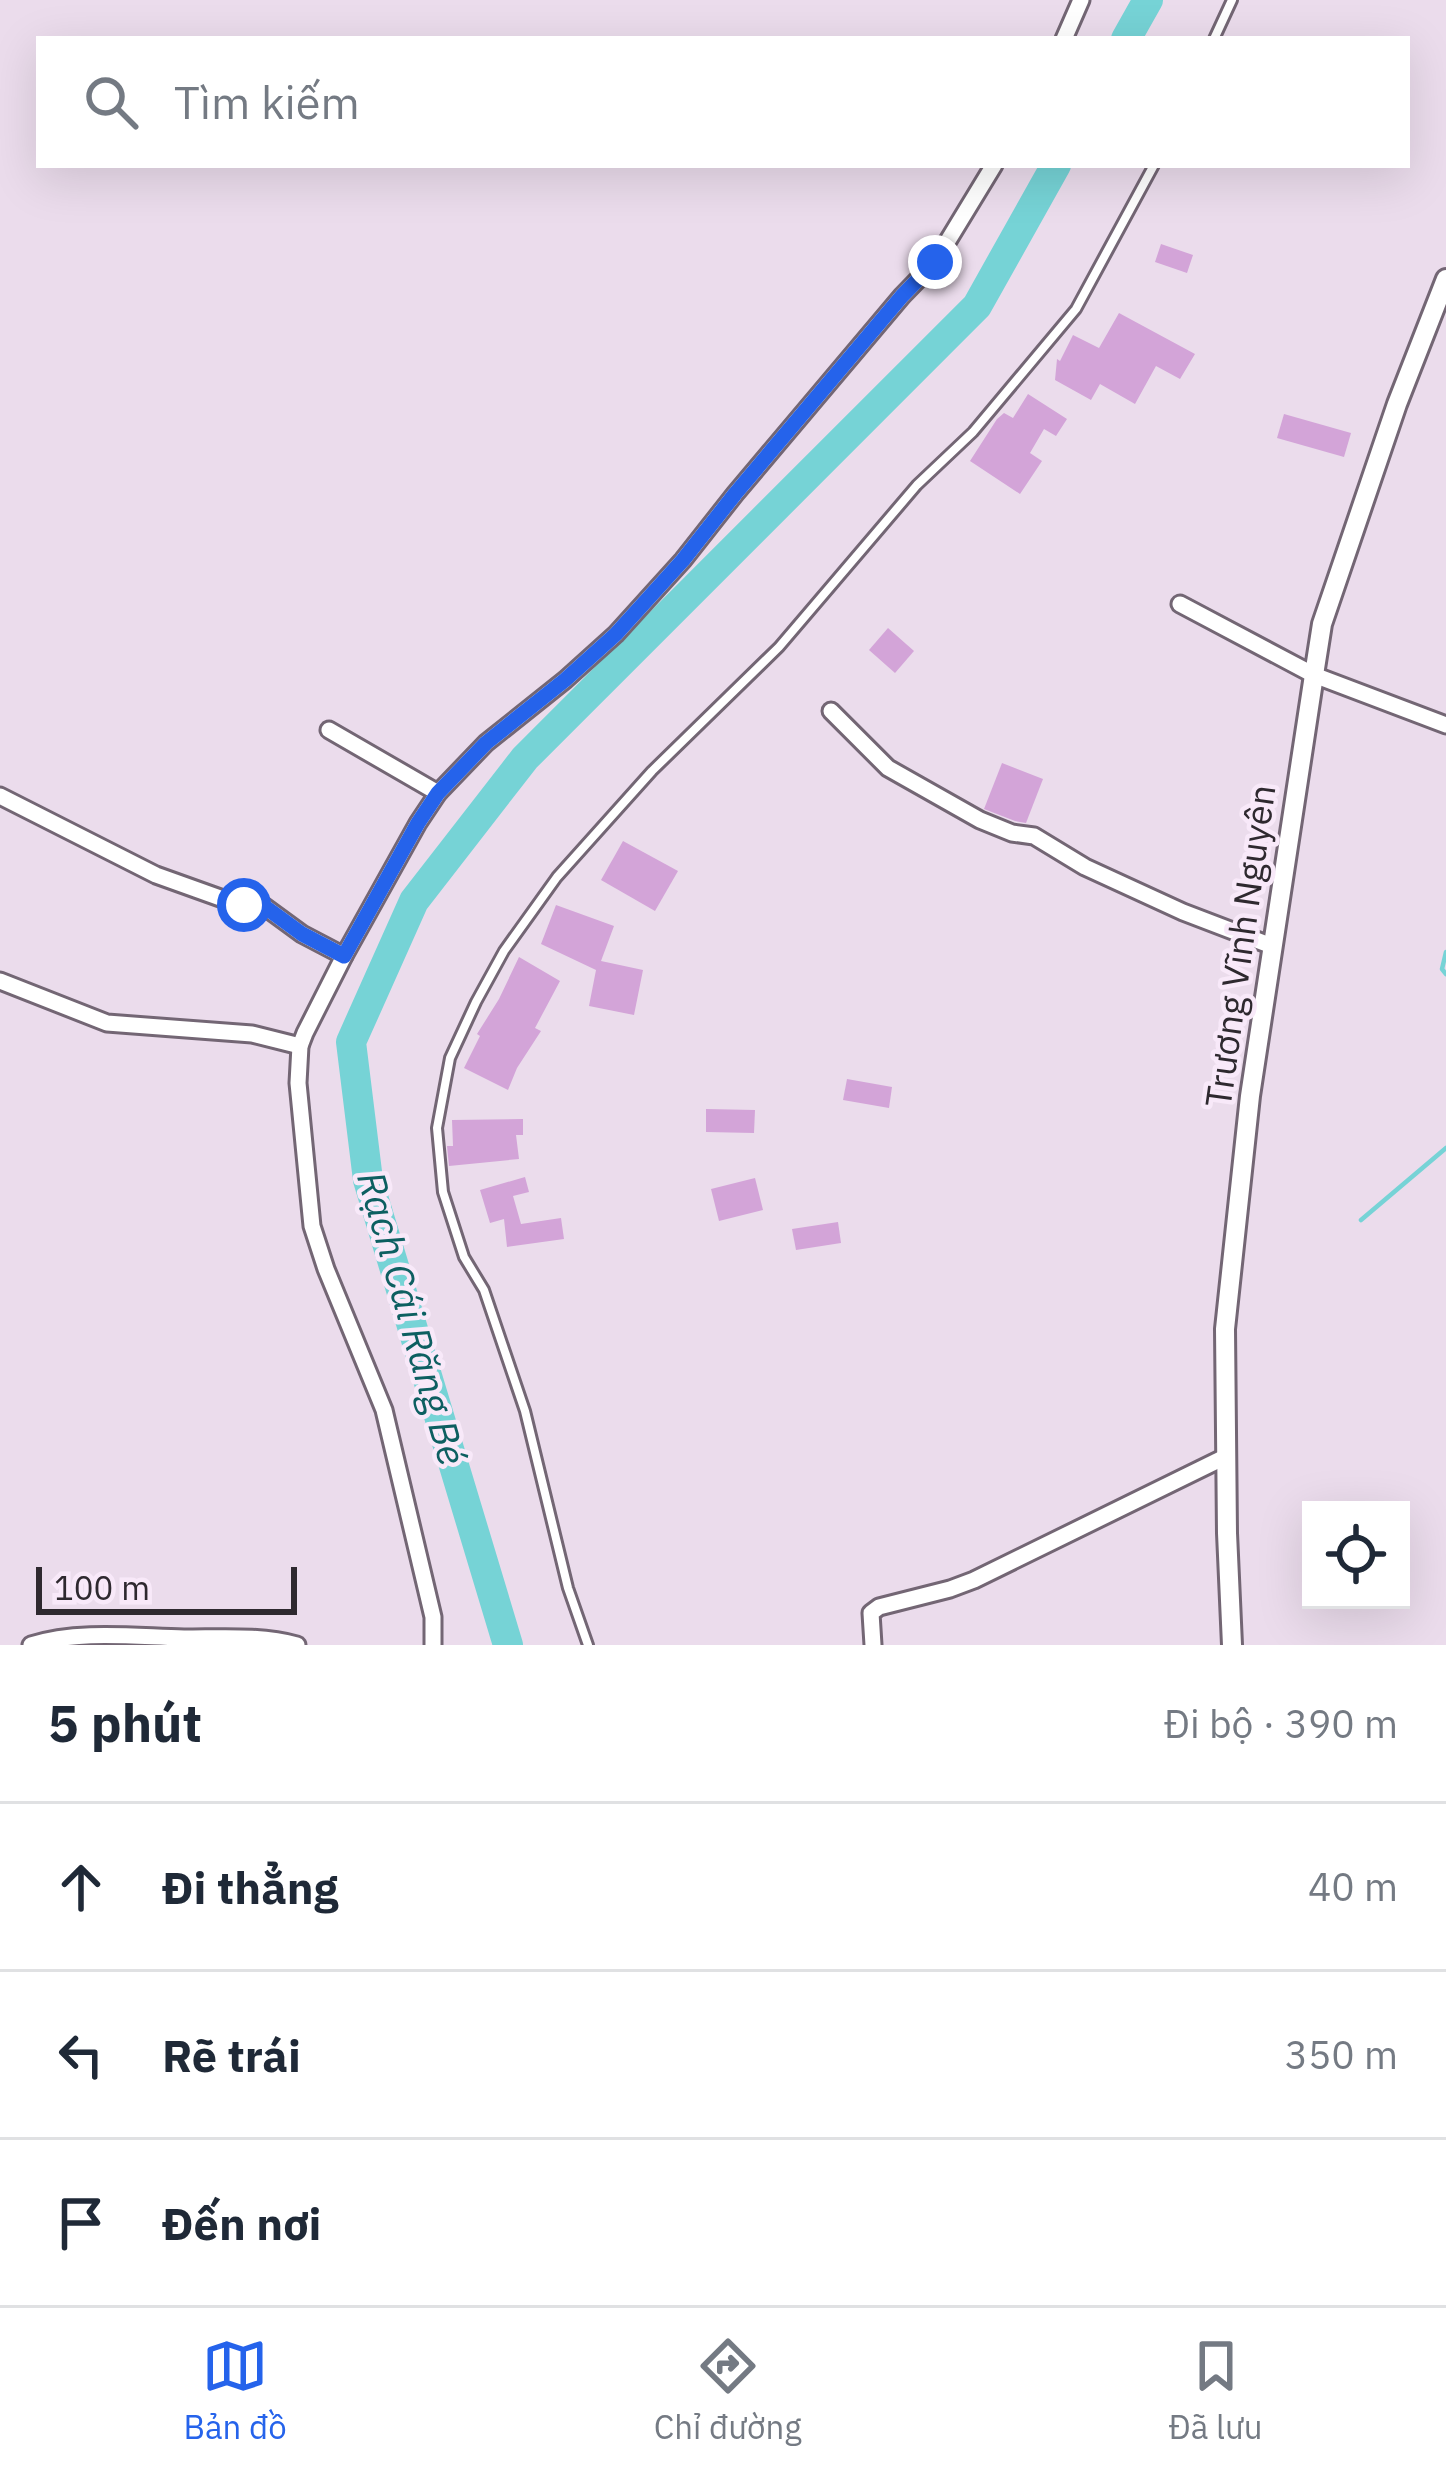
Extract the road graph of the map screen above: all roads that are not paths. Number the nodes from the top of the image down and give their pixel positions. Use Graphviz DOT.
graph roads {
  1 [pos="1082,0"];
  2 [pos="1232,0"];
  3 [pos="1065,36"];
  4 [pos="1215,36"];
  5 [pos="992,168"];
  6 [pos="1152,168"];
  7 [pos="1445,284"];
  8 [pos="1180,604"];
  9 [pos="1314,675"];
  10 [pos="831,711"];
  11 [pos="1446,725"];
  12 [pos="329,730"];
  13 [pos="438,793"];
  14 [pos="0,796"];
  15 [pos="1273,946"];
  16 [pos="344,956"];
  17 [pos="0,981"];
  18 [pos="300,1046"];
  19 [pos="1227,1456"];
  20 [pos="31,1645"];
  21 [pos="297,1645"];
  22 [pos="433,1645"];
  23 [pos="588,1645"];
  24 [pos="873,1645"];
  25 [pos="1232,1645"];
  1 -- 3 [label="street"];
  2 -- 4 [label="lane"];
  5 -- 13 [label="street"];
  6 -- 23 [label="lane"];
  7 -- 9 [label="street, Trương Vĩnh Nguyên"];
  8 -- 9 [label="street"];
  9 -- 11 [label="street"];
  9 -- 15 [label="street, Trương Vĩnh Nguyên"];
  10 -- 15 [label="street"];
  12 -- 13 [label="street"];
  13 -- 16 [label="street"];
  14 -- 16 [label="street"];
  15 -- 19 [label="street, Trương Vĩnh Nguyên"];
  16 -- 18 [label="street"];
  17 -- 18 [label="street"];
  18 -- 22 [label="street"];
  19 -- 24 [label="street"];
  19 -- 25 [label="street, Trương Vĩnh Nguyên"];
  20 -- 21 [label="street"];
}
